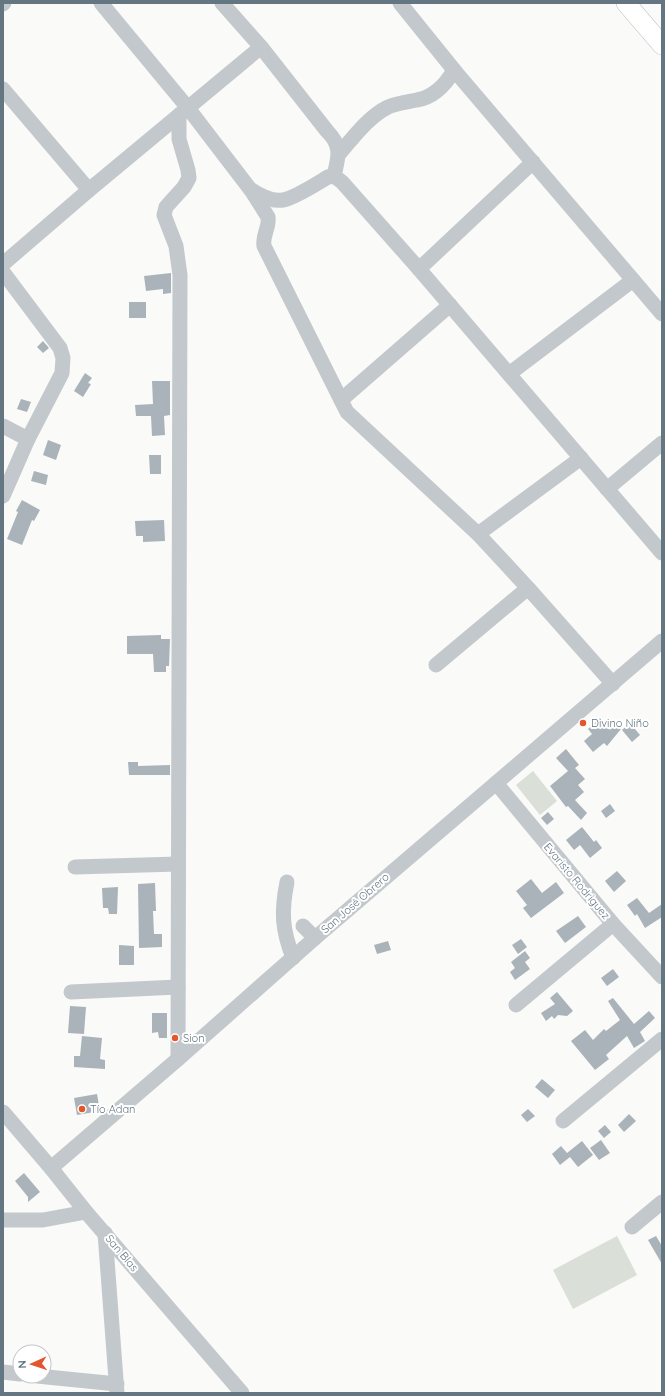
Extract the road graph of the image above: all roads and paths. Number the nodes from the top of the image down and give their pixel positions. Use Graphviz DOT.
graph roads {
  1 [pos="100,3"];
  2 [pos="222,3"];
  3 [pos="400,3"];
  4 [pos="626,3"];
  5 [pos="662,45"];
  6 [pos="261,47"];
  7 [pos="454,70"];
  8 [pos="3,89"];
  9 [pos="184,111"];
  10 [pos="339,154"];
  11 [pos="533,162"];
  12 [pos="334,176"];
  13 [pos="250,189"];
  14 [pos="89,190"];
  15 [pos="3,264"];
  16 [pos="419,269"];
  17 [pos="3,272"];
  18 [pos="633,280"];
  19 [pos="450,305"];
  20 [pos="662,314"];
  21 [pos="509,374"];
  22 [pos="341,400"];
  23 [pos="3,426"];
  24 [pos="28,439"];
  25 [pos="662,442"];
  26 [pos="581,458"];
  27 [pos="607,489"];
  28 [pos="3,496"];
  29 [pos="478,534"];
  30 [pos="662,553"];
  31 [pos="528,588"];
  32 [pos="662,641"];
  33 [pos="436,665"];
  34 [pos="613,684"];
  35 [pos="496,783"];
  36 [pos="178,864"];
  37 [pos="75,867"];
  38 [pos="287,882"];
  39 [pos="613,924"];
  40 [pos="303,926"];
  41 [pos="315,938"];
  42 [pos="293,958"];
  43 [pos="662,977"];
  44 [pos="178,987"];
  45 [pos="72,992"];
  46 [pos="516,1005"];
  47 [pos="662,1038"];
  48 [pos="178,1059"];
  49 [pos="3,1112"];
  50 [pos="563,1121"];
  51 [pos="50,1168"];
  52 [pos="662,1202"];
  53 [pos="86,1212"];
  54 [pos="3,1220"];
  55 [pos="632,1227"];
  56 [pos="105,1233"];
  57 [pos="52,1378"];
  58 [pos="117,1389"];
  59 [pos="242,1393"];
  1 -- 9 [label="street"];
  2 -- 6 [label="street"];
  3 -- 7 [label="street"];
  4 -- 5 [label="main road"];
  6 -- 9 [label="street"];
  6 -- 10 [label="street"];
  7 -- 10 [label="street"];
  7 -- 11 [label="street"];
  8 -- 14 [label="street"];
  9 -- 13 [label="street"];
  9 -- 14 [label="street"];
  9 -- 36 [label="street"];
  10 -- 12 [label="street"];
  11 -- 16 [label="street"];
  11 -- 18 [label="street"];
  12 -- 13 [label="street"];
  12 -- 16 [label="street"];
  13 -- 22 [label="street"];
  14 -- 15 [label="street"];
  16 -- 19 [label="street"];
  17 -- 24 [label="street"];
  18 -- 20 [label="street"];
  18 -- 21 [label="street"];
  19 -- 21 [label="street"];
  19 -- 22 [label="street"];
  21 -- 26 [label="street"];
  22 -- 29 [label="street"];
  23 -- 24 [label="street"];
  24 -- 28 [label="street"];
  25 -- 27 [label="street"];
  26 -- 27 [label="street"];
  26 -- 29 [label="street"];
  27 -- 30 [label="street"];
  29 -- 31 [label="street"];
  31 -- 33 [label="street"];
  31 -- 34 [label="street"];
  32 -- 34 [label="street, San José Obrero"];
  34 -- 35 [label="street, San José Obrero"];
  35 -- 39 [label="street, Evaristo Rodriguez"];
  35 -- 41 [label="street, San José Obrero"];
  36 -- 37 [label="street"];
  36 -- 44 [label="street"];
  38 -- 42 [label="street"];
  39 -- 43 [label="street, Evaristo Rodriguez"];
  39 -- 46 [label="street"];
  40 -- 41 [label="street"];
  41 -- 42 [label="street, San José Obrero"];
  42 -- 48 [label="street, San José Obrero"];
  44 -- 45 [label="street"];
  44 -- 48 [label="street"];
  47 -- 50 [label="street"];
  48 -- 51 [label="street, San José Obrero"];
  49 -- 51 [label="street, San Blas"];
  51 -- 53 [label="street, San Blas"];
  52 -- 55 [label="street"];
  53 -- 54 [label="street"];
  53 -- 56 [label="street, San Blas"];
  56 -- 58 [label="street"];
  56 -- 59 [label="street, San Blas"];
  57 -- 58 [label="street"];
}
